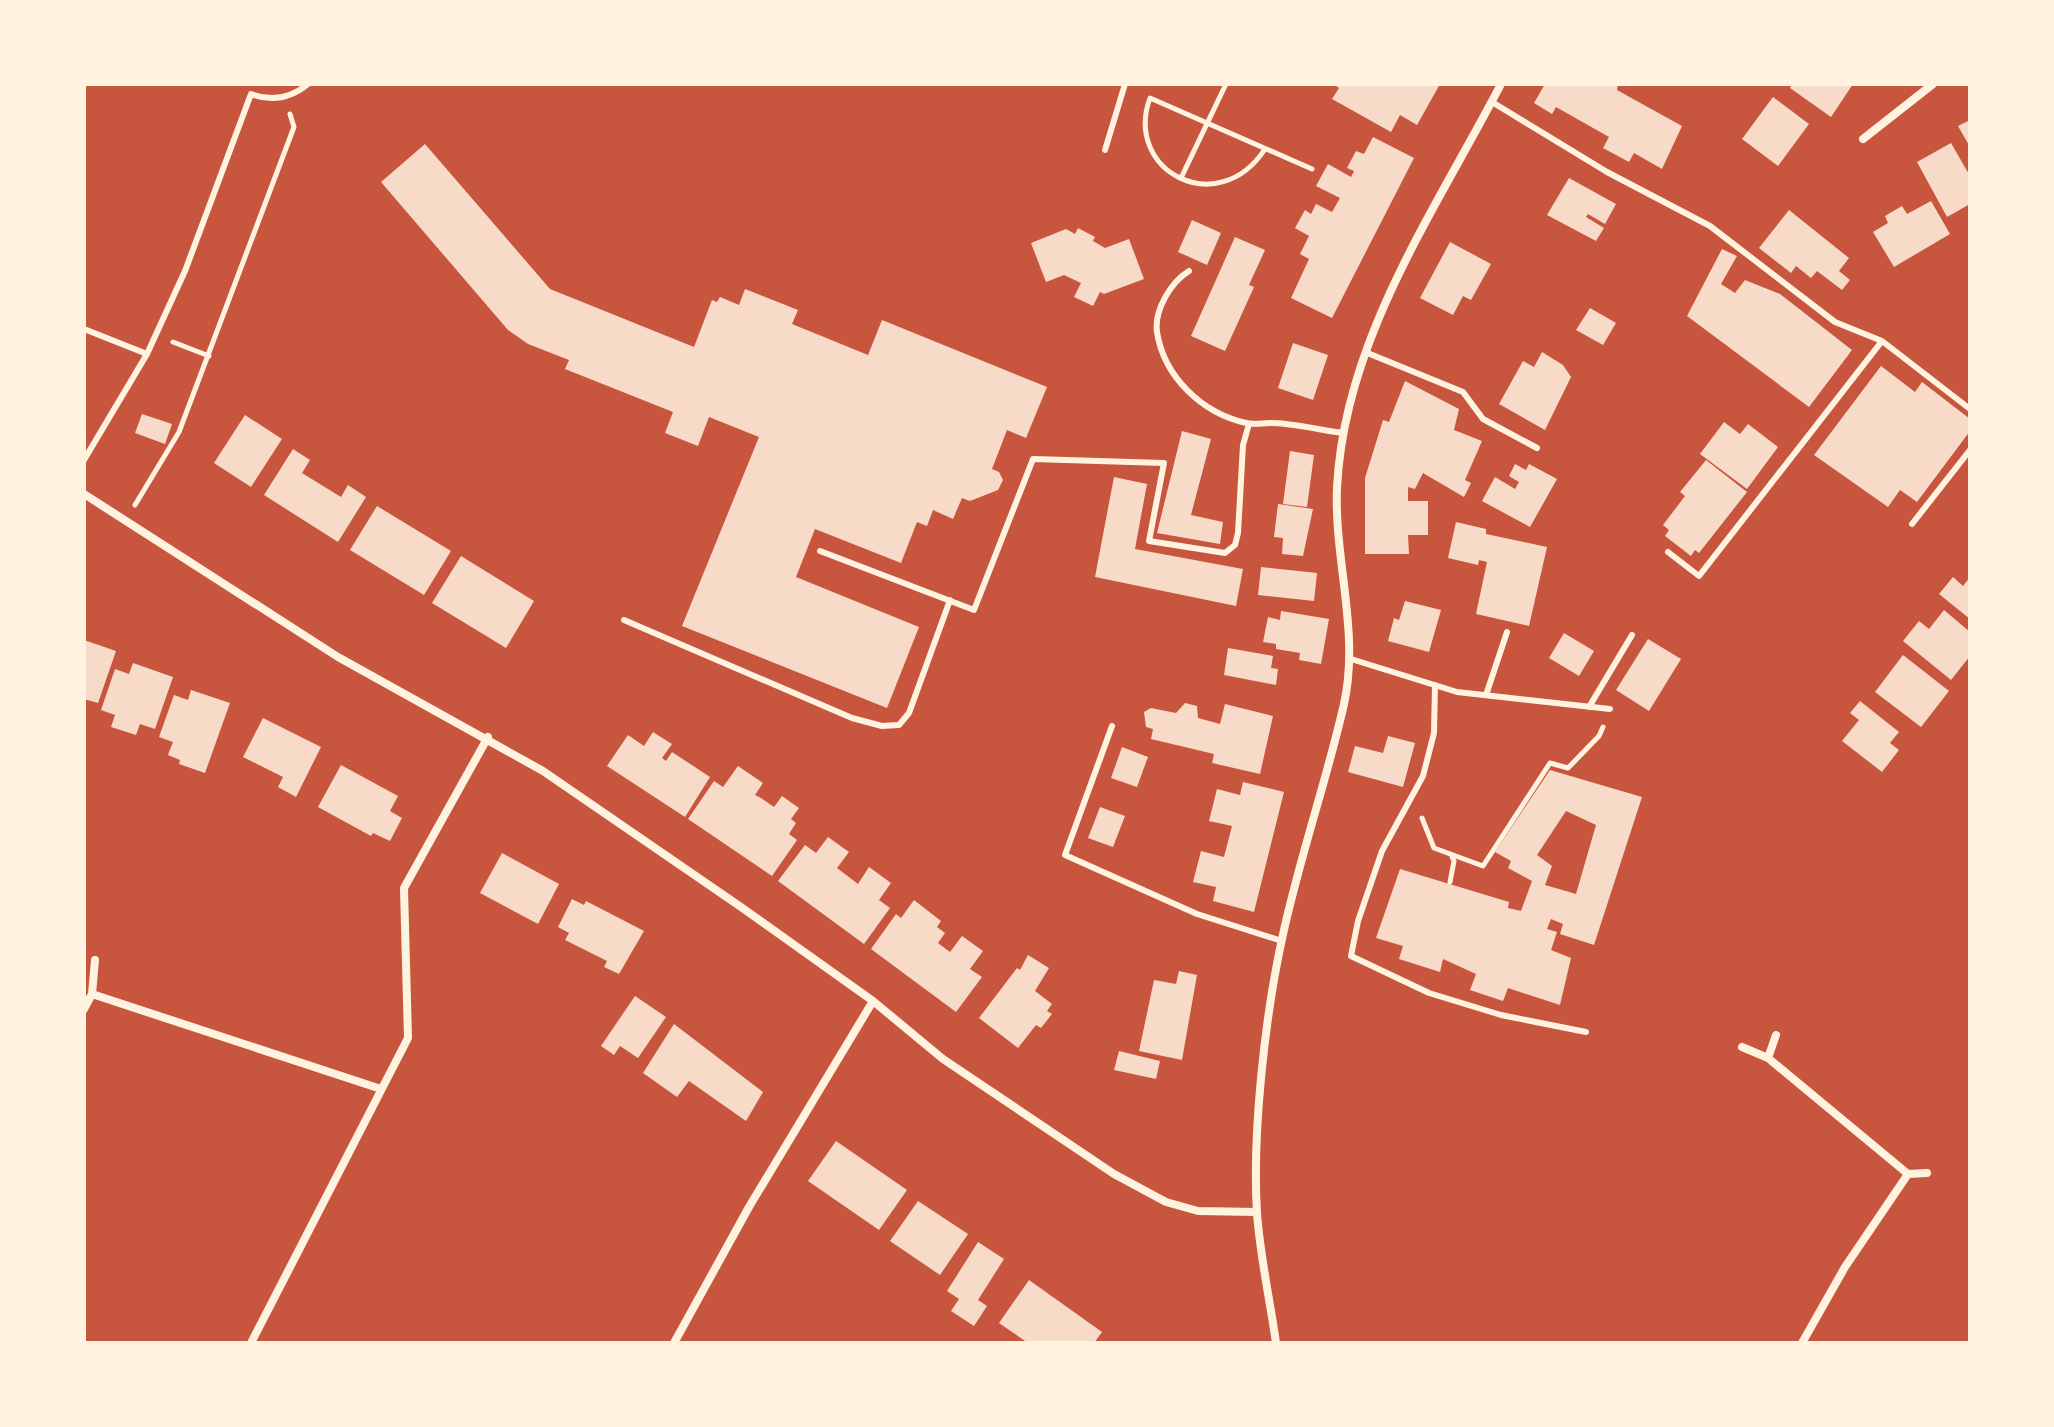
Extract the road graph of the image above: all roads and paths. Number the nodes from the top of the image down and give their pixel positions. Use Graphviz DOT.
graph roads {
  1 [pos="308,84"];
  2 [pos="1125,84"];
  3 [pos="1226,84"];
  4 [pos="1501,84"];
  5 [pos="1933,84"];
  6 [pos="1492,102"];
  7 [pos="289,111"];
  8 [pos="1206,125"];
  9 [pos="1863,139"];
  10 [pos="1265,149"];
  11 [pos="1105,150"];
  12 [pos="1312,169"];
  13 [pos="1181,178"];
  14 [pos="1189,271"];
  15 [pos="84,329"];
  16 [pos="165,339"];
  17 [pos="1882,341"];
  18 [pos="1365,352"];
  19 [pos="147,354"];
  20 [pos="209,356"];
  21 [pos="1970,409"];
  22 [pos="1249,424"];
  23 [pos="1343,433"];
  24 [pos="1537,448"];
  25 [pos="1970,450"];
  26 [pos="84,460"];
  27 [pos="84,494"];
  28 [pos="127,521"];
  29 [pos="1912,524"];
  30 [pos="820,551"];
  31 [pos="1668,552"];
  32 [pos="950,600"];
  33 [pos="624,620"];
  34 [pos="1507,632"];
  35 [pos="1632,635"];
  36 [pos="1351,659"];
  37 [pos="1435,685"];
  38 [pos="1486,695"];
  39 [pos="1589,707"];
  40 [pos="1610,709"];
  41 [pos="1112,726"];
  42 [pos="488,737"];
  43 [pos="1406,805"];
  44 [pos="1451,857"];
  45 [pos="1450,882"];
  46 [pos="1282,941"];
  47 [pos="95,960"];
  48 [pos="92,994"];
  49 [pos="873,1001"];
  50 [pos="84,1009"];
  51 [pos="1586,1032"];
  52 [pos="1776,1035"];
  53 [pos="1742,1047"];
  54 [pos="1768,1058"];
  55 [pos="381,1089"];
  56 [pos="1927,1173"];
  57 [pos="1908,1174"];
  58 [pos="1257,1212"];
  59 [pos="251,1343"];
  60 [pos="674,1343"];
  61 [pos="1276,1343"];
  62 [pos="1802,1343"];
  1 -- 19 [label="lane"];
  2 -- 11 [label="lane"];
  3 -- 8 [label="path"];
  4 -- 6 [label="street"];
  5 -- 9 [label="street"];
  6 -- 17 [label="lane"];
  6 -- 18 [label="street"];
  7 -- 20 [label="path"];
  8 -- 10 [label="path"];
  8 -- 13 [label="path"];
  8 -- 13 [label="path"];
  10 -- 12 [label="path"];
  10 -- 13 [label="path"];
  14 -- 22 [label="lane"];
  15 -- 19 [label="lane"];
  16 -- 20 [label="path"];
  17 -- 21 [label="lane"];
  17 -- 31 [label="lane"];
  18 -- 23 [label="street"];
  18 -- 24 [label="lane"];
  19 -- 26 [label="lane"];
  20 -- 28 [label="path"];
  22 -- 23 [label="lane"];
  22 -- 32 [label="lane"];
  23 -- 36 [label="street"];
  25 -- 29 [label="lane"];
  27 -- 28 [label="street"];
  28 -- 42 [label="street"];
  30 -- 32 [label="lane"];
  32 -- 33 [label="lane"];
  34 -- 38 [label="lane"];
  35 -- 39 [label="lane"];
  36 -- 37 [label="lane"];
  36 -- 46 [label="street"];
  37 -- 38 [label="lane"];
  37 -- 43 [label="lane"];
  38 -- 39 [label="lane"];
  39 -- 40 [label="lane"];
  40 -- 44 [label="path"];
  41 -- 46 [label="lane"];
  42 -- 49 [label="street"];
  42 -- 55 [label="street"];
  43 -- 44 [label="path"];
  43 -- 51 [label="lane"];
  44 -- 45 [label="path"];
  46 -- 58 [label="street"];
  47 -- 48 [label="street"];
  48 -- 50 [label="street"];
  48 -- 55 [label="street"];
  49 -- 58 [label="street"];
  49 -- 60 [label="street"];
  52 -- 54 [label="street"];
  53 -- 54 [label="street"];
  54 -- 57 [label="street"];
  55 -- 59 [label="street"];
  56 -- 57 [label="street"];
  57 -- 62 [label="street"];
  58 -- 61 [label="street"];
}
